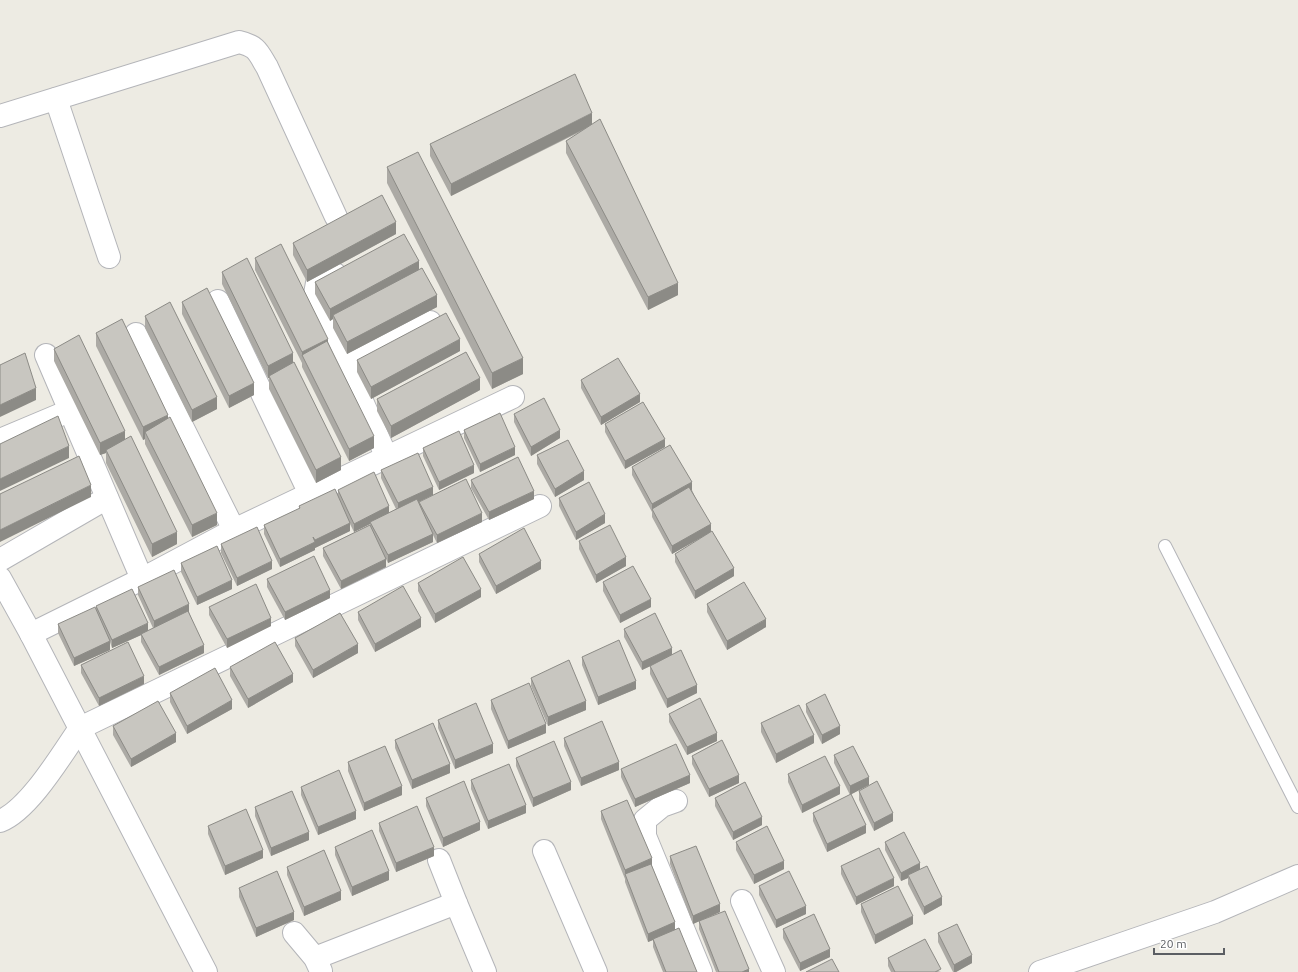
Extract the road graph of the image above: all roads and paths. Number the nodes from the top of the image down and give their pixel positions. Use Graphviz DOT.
graph roads {
  1 [pos="56,99"];
  2 [pos="0,116"];
  3 [pos="336,217"];
  4 [pos="109,257"];
  5 [pos="350,267"];
  6 [pos="218,301"];
  7 [pos="441,317"];
  8 [pos="136,334"];
  9 [pos="46,355"];
  10 [pos="346,364"];
  11 [pos="513,397"];
  12 [pos="70,410"];
  13 [pos="0,440"];
  14 [pos="386,458"];
  15 [pos="310,494"];
  16 [pos="107,498"];
  17 [pos="540,506"];
  18 [pos="234,530"];
  19 [pos="1165,546"];
  20 [pos="0,560"];
  21 [pos="0,578"];
  22 [pos="142,578"];
  23 [pos="31,634"];
  24 [pos="80,728"];
  25 [pos="676,801"];
  26 [pos="1298,807"];
  27 [pos="0,821"];
  28 [pos="544,851"];
  29 [pos="439,860"];
  30 [pos="1298,876"];
  31 [pos="742,901"];
  32 [pos="456,903"];
  33 [pos="294,933"];
  34 [pos="319,965"];
  35 [pos="206,972"];
  36 [pos="485,972"];
  37 [pos="596,972"];
  38 [pos="700,972"];
  39 [pos="774,972"];
  40 [pos="1040,972"];
  1 -- 2 [label="street"];
  1 -- 3 [label="street"];
  1 -- 4 [label="street"];
  5 -- 10 [label="street"];
  6 -- 15 [label="street"];
  7 -- 10 [label="street"];
  8 -- 18 [label="street"];
  9 -- 12 [label="street"];
  10 -- 14 [label="street"];
  11 -- 14 [label="street"];
  12 -- 13 [label="street"];
  12 -- 16 [label="street"];
  14 -- 15 [label="street"];
  15 -- 18 [label="street"];
  16 -- 20 [label="street"];
  16 -- 22 [label="street"];
  17 -- 24 [label="street"];
  18 -- 22 [label="street"];
  19 -- 26 [label="lane"];
  21 -- 23 [label="street"];
  22 -- 23 [label="street"];
  23 -- 24 [label="street"];
  24 -- 27 [label="street"];
  24 -- 35 [label="street"];
  25 -- 38 [label="street"];
  28 -- 37 [label="street"];
  29 -- 32 [label="street"];
  30 -- 40 [label="street"];
  31 -- 39 [label="street"];
  32 -- 34 [label="street"];
  32 -- 36 [label="street"];
  33 -- 34 [label="street"];
}
